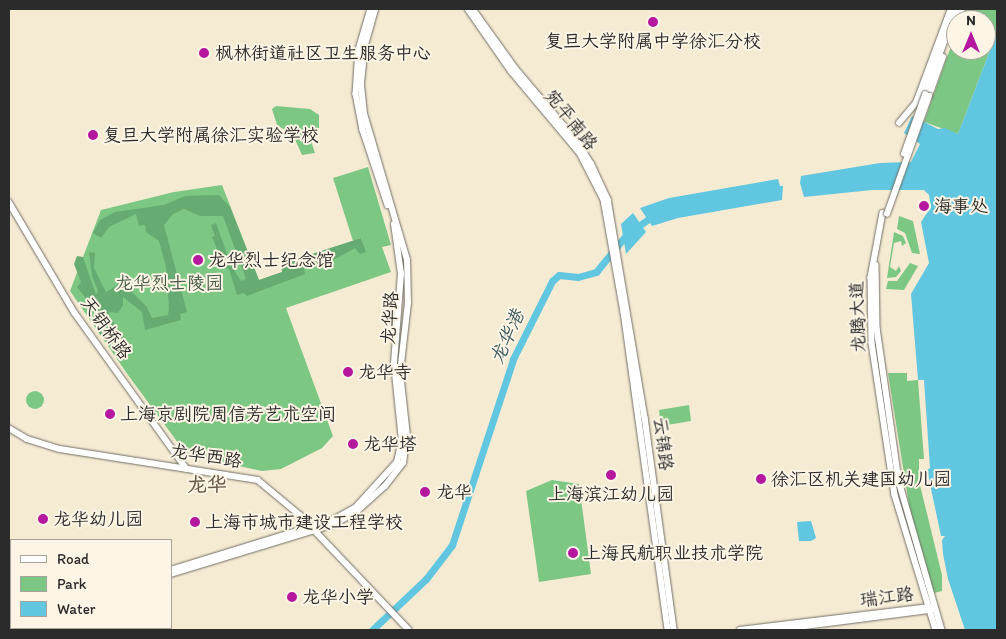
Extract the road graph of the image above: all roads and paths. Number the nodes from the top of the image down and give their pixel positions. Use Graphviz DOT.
graph roads {
  1 [pos="370,9"];
  2 [pos="375,9"];
  3 [pos="468,9"];
  4 [pos="473,9"];
  5 [pos="951,9"];
  6 [pos="946,44"];
  7 [pos="899,123"];
  8 [pos="9,202"];
  9 [pos="618,265"];
  10 [pos="9,428"];
  11 [pos="186,468"];
  12 [pos="314,529"];
  13 [pos="172,570"];
  14 [pos="172,574"];
  15 [pos="931,608"];
  16 [pos="404,624"];
  17 [pos="409,630"];
  18 [pos="414,630"];
  19 [pos="668,630"];
  20 [pos="674,630"];
  21 [pos="740,630"];
  22 [pos="774,630"];
  23 [pos="936,630"];
  24 [pos="942,630"];
  1 -- 12 [label="main road, 龙华路"];
  2 -- 12 [label="main road, 龙华路"];
  3 -- 9 [label="main road, 宛平南路"];
  4 -- 9 [label="main road, 宛平南路"];
  5 -- 7 [label="main road"];
  6 -- 15 [label="main road, 龙腾大道, bridge"];
  8 -- 11 [label="main road, 天钥桥路"];
  9 -- 19 [label="main road, 云锦路"];
  9 -- 20 [label="main road, 云锦路"];
  10 -- 11 [label="main road, 龙华西路"];
  11 -- 12 [label="main road, 龙华西路"];
  12 -- 13 [label="main road, 龙华路"];
  12 -- 14 [label="main road, 龙华路"];
  12 -- 16 [label="main road, 龙华西路"];
  15 -- 21 [label="main road, 瑞江路"];
  15 -- 22 [label="main road, 瑞江路"];
  15 -- 23 [label="main road, 龙腾大道"];
  15 -- 24 [label="main road, 龙腾大道"];
  16 -- 17 [label="main road, 龙华西路"];
  16 -- 18 [label="main road, 龙华西路"];
}
